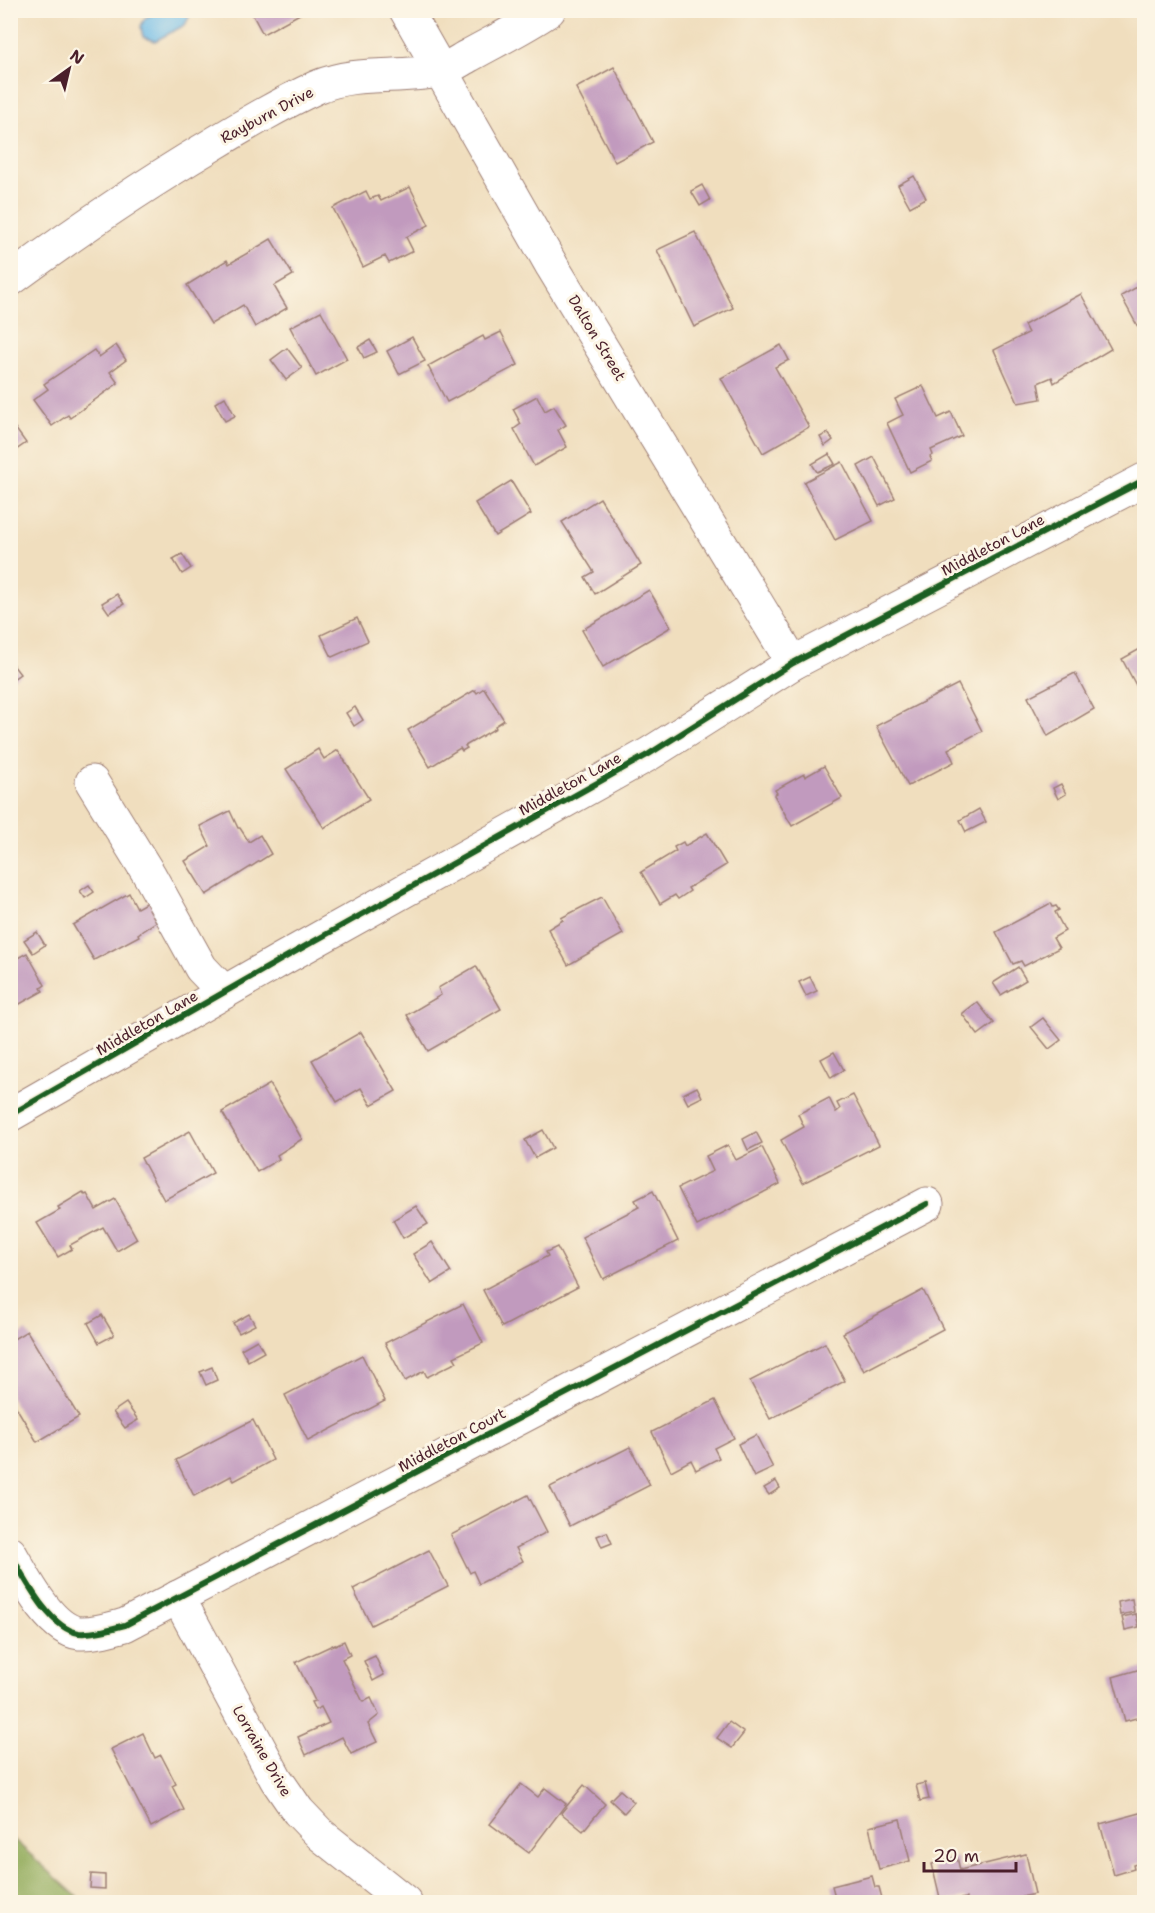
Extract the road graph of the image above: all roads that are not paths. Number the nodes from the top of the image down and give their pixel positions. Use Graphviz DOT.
graph roads {
  1 [pos="406,10"];
  2 [pos="549,10"];
  3 [pos="441,70"];
  4 [pos="10,280"];
  5 [pos="1144,480"];
  6 [pos="793,663"];
  7 [pos="92,782"];
  8 [pos="224,992"];
  9 [pos="10,1115"];
  10 [pos="927,1204"];
  11 [pos="10,1553"];
  12 [pos="178,1597"];
  13 [pos="405,1902"];
  1 -- 3 [label="street, Dalton Street"];
  2 -- 3 [label="street, Rayburn Drive"];
  3 -- 4 [label="street, Rayburn Drive"];
  3 -- 6 [label="street, Dalton Street"];
  5 -- 6 [label="street, Middleton Lane"];
  6 -- 8 [label="street, Middleton Lane"];
  7 -- 8 [label="street"];
  8 -- 9 [label="street, Middleton Lane"];
  10 -- 12 [label="street, Middleton Court"];
  11 -- 12 [label="street, Middleton Court"];
  12 -- 13 [label="street, Lorraine Drive"];
}
